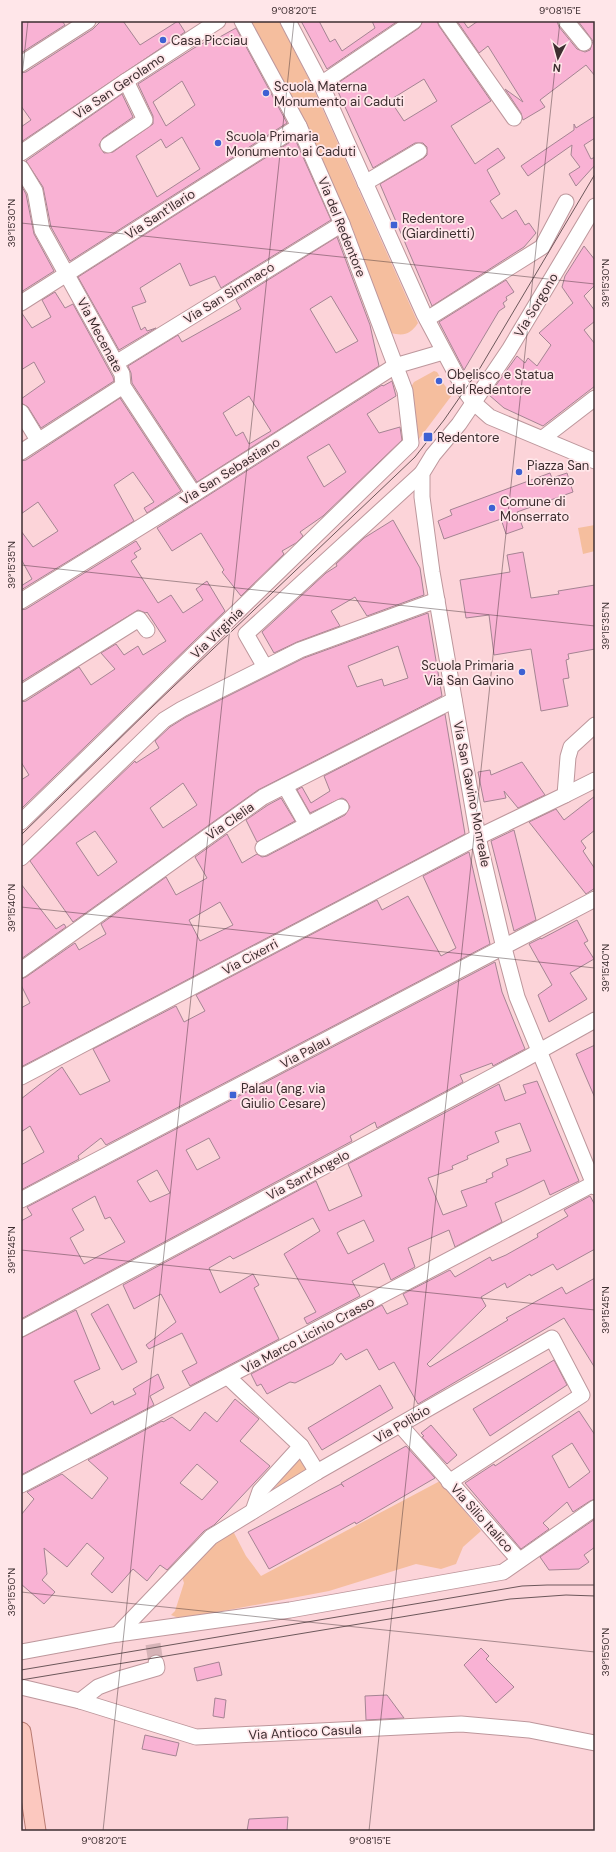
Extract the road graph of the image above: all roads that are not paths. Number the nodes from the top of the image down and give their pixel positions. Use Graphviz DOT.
graph roads {
  1 [pos="88,21"];
  2 [pos="218,21"];
  3 [pos="242,21"];
  4 [pos="288,21"];
  5 [pos="414,21"];
  6 [pos="446,21"];
  7 [pos="566,21"];
  8 [pos="584,43"];
  9 [pos="21,64"];
  10 [pos="126,81"];
  11 [pos="321,84"];
  12 [pos="514,118"];
  13 [pos="299,126"];
  14 [pos="108,144"];
  15 [pos="419,151"];
  16 [pos="21,153"];
  17 [pos="21,168"];
  18 [pos="365,183"];
  19 [pos="566,202"];
  20 [pos="595,206"];
  21 [pos="342,224"];
  22 [pos="67,274"];
  23 [pos="21,303"];
  24 [pos="427,319"];
  25 [pos="443,352"];
  26 [pos="116,363"];
  27 [pos="396,366"];
  28 [pos="123,386"];
  29 [pos="595,398"];
  30 [pos="473,402"];
  31 [pos="21,412"];
  32 [pos="543,438"];
  33 [pos="38,440"];
  34 [pos="411,444"];
  35 [pos="21,452"];
  36 [pos="595,461"];
  37 [pos="422,473"];
  38 [pos="194,494"];
  39 [pos="437,600"];
  40 [pos="21,601"];
  41 [pos="147,630"];
  42 [pos="265,668"];
  43 [pos="21,693"];
  44 [pos="454,700"];
  45 [pos="595,725"];
  46 [pos="595,780"];
  47 [pos="285,786"];
  48 [pos="564,795"];
  49 [pos="341,807"];
  50 [pos="21,822"];
  51 [pos="307,825"];
  52 [pos="478,837"];
  53 [pos="263,848"];
  54 [pos="21,858"];
  55 [pos="595,899"];
  56 [pos="504,948"];
  57 [pos="21,970"];
  58 [pos="595,1020"];
  59 [pos="539,1052"];
  60 [pos="21,1077"];
  61 [pos="594,1185"];
  62 [pos="21,1200"];
  63 [pos="21,1329"];
  64 [pos="228,1377"];
  65 [pos="400,1425"];
  66 [pos="301,1446"];
  67 [pos="317,1472"];
  68 [pos="449,1482"];
  69 [pos="21,1485"];
  70 [pos="595,1508"];
  71 [pos="253,1511"];
  72 [pos="519,1560"];
  73 [pos="118,1634"];
  74 [pos="21,1652"];
  75 [pos="156,1663"];
  76 [pos="21,1687"];
  77 [pos="80,1701"];
  78 [pos="21,1732"];
  79 [pos="595,1743"];
  80 [pos="36,1831"];
  1 -- 9 [label="street"];
  2 -- 10 [label="street, Via San Gerolamo"];
  3 -- 13 [label="street, Via del Redentore"];
  4 -- 11 [label="street"];
  5 -- 11 [label="street"];
  6 -- 12 [label="street"];
  7 -- 8 [label="street"];
  10 -- 14 [label="street"];
  10 -- 16 [label="street, Via San Gerolamo"];
  11 -- 18 [label="street"];
  13 -- 21 [label="street, Via del Redentore"];
  13 -- 22 [label="street, Via Sant'Ilario"];
  15 -- 18 [label="street"];
  17 -- 22 [label="street, Via Mecenate"];
  18 -- 24 [label="street"];
  19 -- 24 [label="street"];
  20 -- 30 [label="street, Via Sorgono"];
  21 -- 26 [label="street, Via San Simmaco"];
  21 -- 27 [label="street, Via del Redentore"];
  22 -- 23 [label="street, Via Sant'Ilario"];
  22 -- 26 [label="street, Via Mecenate"];
  24 -- 25 [label="street"];
  25 -- 27 [label="street, Via San Sebastiano"];
  25 -- 30 [label="street"];
  26 -- 28 [label="street, Via Mecenate"];
  27 -- 34 [label="street, Via del Redentore"];
  27 -- 38 [label="street, Via San Sebastiano"];
  28 -- 33 [label="street"];
  28 -- 38 [label="street, Via Mecenate"];
  29 -- 32 [label="street"];
  30 -- 32 [label="street"];
  30 -- 37 [label="street"];
  31 -- 33 [label="street"];
  32 -- 36 [label="street"];
  33 -- 35 [label="street"];
  34 -- 50 [label="street, Via Virginia"];
  37 -- 39 [label="street, Via San Gavino Monreale"];
  37 -- 42 [label="street, Via Virginia"];
  38 -- 40 [label="street, Via San Sebastiano"];
  39 -- 42 [label="street"];
  39 -- 44 [label="street, Via San Gavino Monreale"];
  41 -- 43 [label="street"];
  42 -- 54 [label="street"];
  44 -- 47 [label="street, Via Clelia"];
  44 -- 52 [label="street, Via San Gavino Monreale"];
  45 -- 48 [label="street"];
  46 -- 48 [label="street, Via Cixerri"];
  47 -- 51 [label="street"];
  47 -- 57 [label="street, Via Clelia"];
  48 -- 52 [label="street, Via Cixerri"];
  49 -- 51 [label="street"];
  51 -- 53 [label="street"];
  52 -- 56 [label="street, Via San Gavino Monreale"];
  52 -- 60 [label="street, Via Cixerri"];
  55 -- 56 [label="street, Via Palau"];
  56 -- 59 [label="street, Via San Gavino Monreale"];
  56 -- 62 [label="street, Via Palau"];
  58 -- 59 [label="street, Via Sant'Angelo"];
  59 -- 61 [label="street, Via San Gavino Monreale"];
  59 -- 63 [label="street, Via Sant'Angelo"];
  61 -- 64 [label="street, Via Marco Licinio Crasso"];
  64 -- 66 [label="street"];
  64 -- 69 [label="street, Via Marco Licinio Crasso"];
  65 -- 67 [label="street, Via Polibio"];
  65 -- 68 [label="street, Via Silio Italico"];
  65 -- 68 [label="street, Via Polibio"];
  66 -- 67 [label="street"];
  66 -- 71 [label="street"];
  67 -- 71 [label="street, Via Polibio"];
  68 -- 72 [label="street, Via Silio Italico"];
  70 -- 72 [label="street, Via Silio Italico"];
  71 -- 73 [label="street, Via Polibio"];
  72 -- 73 [label="street"];
  73 -- 74 [label="street"];
  75 -- 77 [label="street"];
  76 -- 77 [label="street, Via Antioco Casula"];
  77 -- 79 [label="street, Via Antioco Casula"];
  78 -- 80 [label="main road"];
}
